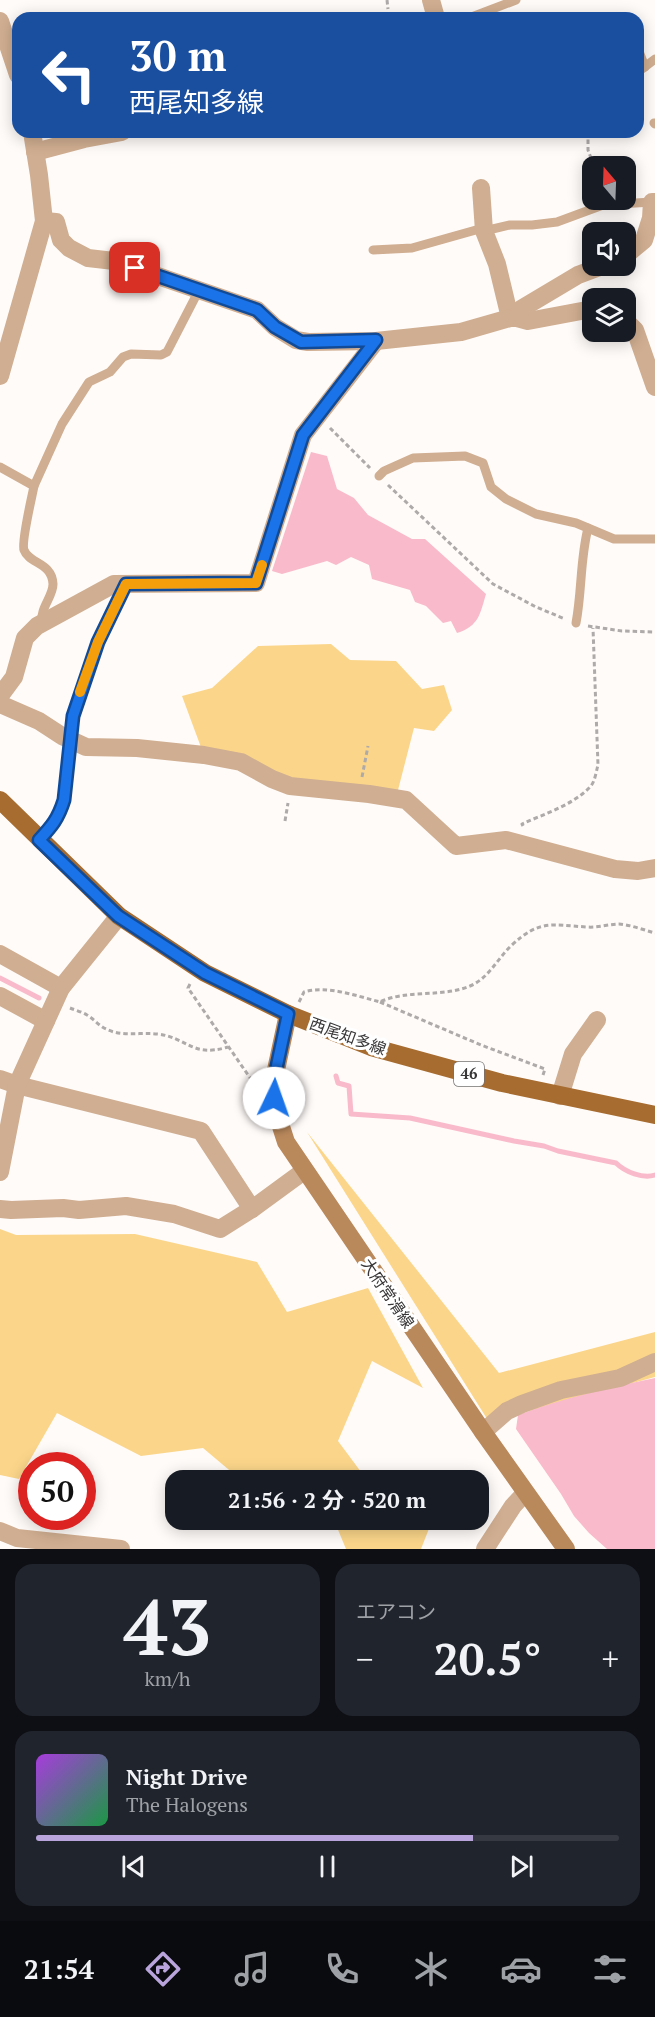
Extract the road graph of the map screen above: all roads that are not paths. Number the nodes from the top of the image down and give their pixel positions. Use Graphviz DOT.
graph roads {
  1 [pos="516,0"];
  2 [pos="485,12"];
  3 [pos="0,21"];
  4 [pos="12,57"];
  5 [pos="33,138"];
  6 [pos="89,138"];
  7 [pos="35,152"];
  8 [pos="481,188"];
  9 [pos="654,202"];
  10 [pos="44,221"];
  11 [pos="484,230"];
  12 [pos="636,247"];
  13 [pos="373,250"];
  14 [pos="582,274"];
  15 [pos="199,290"];
  16 [pos="582,311"];
  17 [pos="514,318"];
  18 [pos="636,335"];
  19 [pos="376,340"];
  20 [pos="0,374"];
  21 [pos="655,387"];
  22 [pos="0,467"];
  23 [pos="379,476"];
  24 [pos="34,486"];
  25 [pos="588,528"];
  26 [pos="655,539"];
  27 [pos="126,584"];
  28 [pos="42,595"];
  29 [pos="576,623"];
  30 [pos="40,625"];
  31 [pos="0,696"];
  32 [pos="0,704"];
  33 [pos="71,740"];
  34 [pos="0,800"];
  35 [pos="39,840"];
  36 [pos="655,868"];
  37 [pos="118,916"];
  38 [pos="0,954"];
  39 [pos="0,996"];
  40 [pos="54,1004"];
  41 [pos="291,1015"];
  42 [pos="597,1020"];
  43 [pos="9,1082"];
  44 [pos="560,1096"];
  45 [pos="653,1112"];
  46 [pos="1,1163"];
  47 [pos="304,1171"];
  48 [pos="0,1209"];
  49 [pos="252,1209"];
  50 [pos="655,1362"];
  51 [pos="483,1432"];
  52 [pos="525,1492"];
  53 [pos="0,1531"];
  54 [pos="121,1549"];
  55 [pos="485,1549"];
  56 [pos="566,1549"];
  1 -- 2 [label="lane"];
  3 -- 4 [label="street"];
  5 -- 7 [label="street"];
  6 -- 7 [label="street"];
  7 -- 10 [label="street"];
  8 -- 11 [label="street"];
  9 -- 11 [label="lane"];
  9 -- 12 [label="street"];
  10 -- 15 [label="street"];
  10 -- 20 [label="street"];
  11 -- 13 [label="lane"];
  11 -- 17 [label="street"];
  14 -- 17 [label="street"];
  15 -- 19 [label="street"];
  15 -- 24 [label="lane"];
  16 -- 17 [label="street"];
  17 -- 19 [label="street"];
  18 -- 21 [label="street"];
  19 -- 27 [label="street"];
  22 -- 24 [label="lane"];
  23 -- 25 [label="lane"];
  24 -- 30 [label="lane"];
  25 -- 26 [label="lane"];
  25 -- 29 [label="lane"];
  27 -- 30 [label="street"];
  27 -- 33 [label="lane"];
  28 -- 30 [label="lane"];
  30 -- 31 [label="street"];
  32 -- 33 [label="street"];
  33 -- 35 [label="lane"];
  33 -- 36 [label="street"];
  34 -- 35 [label="main road, 西尾知多線 / 46"];
  35 -- 37 [label="main road, 西尾知多線 / 46"];
  37 -- 40 [label="street"];
  37 -- 41 [label="main road, 西尾知多線 / 46"];
  38 -- 40 [label="street"];
  39 -- 40 [label="street"];
  40 -- 43 [label="street"];
  41 -- 44 [label="main road, 西尾知多線 / 46"];
  41 -- 47 [label="main road, 大府常滑線"];
  42 -- 44 [label="street"];
  43 -- 46 [label="street"];
  43 -- 49 [label="street"];
  44 -- 45 [label="main road, 西尾知多線 / 46"];
  47 -- 49 [label="street"];
  47 -- 51 [label="main road, 大府常滑線"];
  48 -- 49 [label="street"];
  50 -- 51 [label="street"];
  51 -- 52 [label="main road, 大府常滑線"];
  52 -- 55 [label="street"];
  52 -- 56 [label="main road, 大府常滑線"];
  53 -- 54 [label="street"];
}
